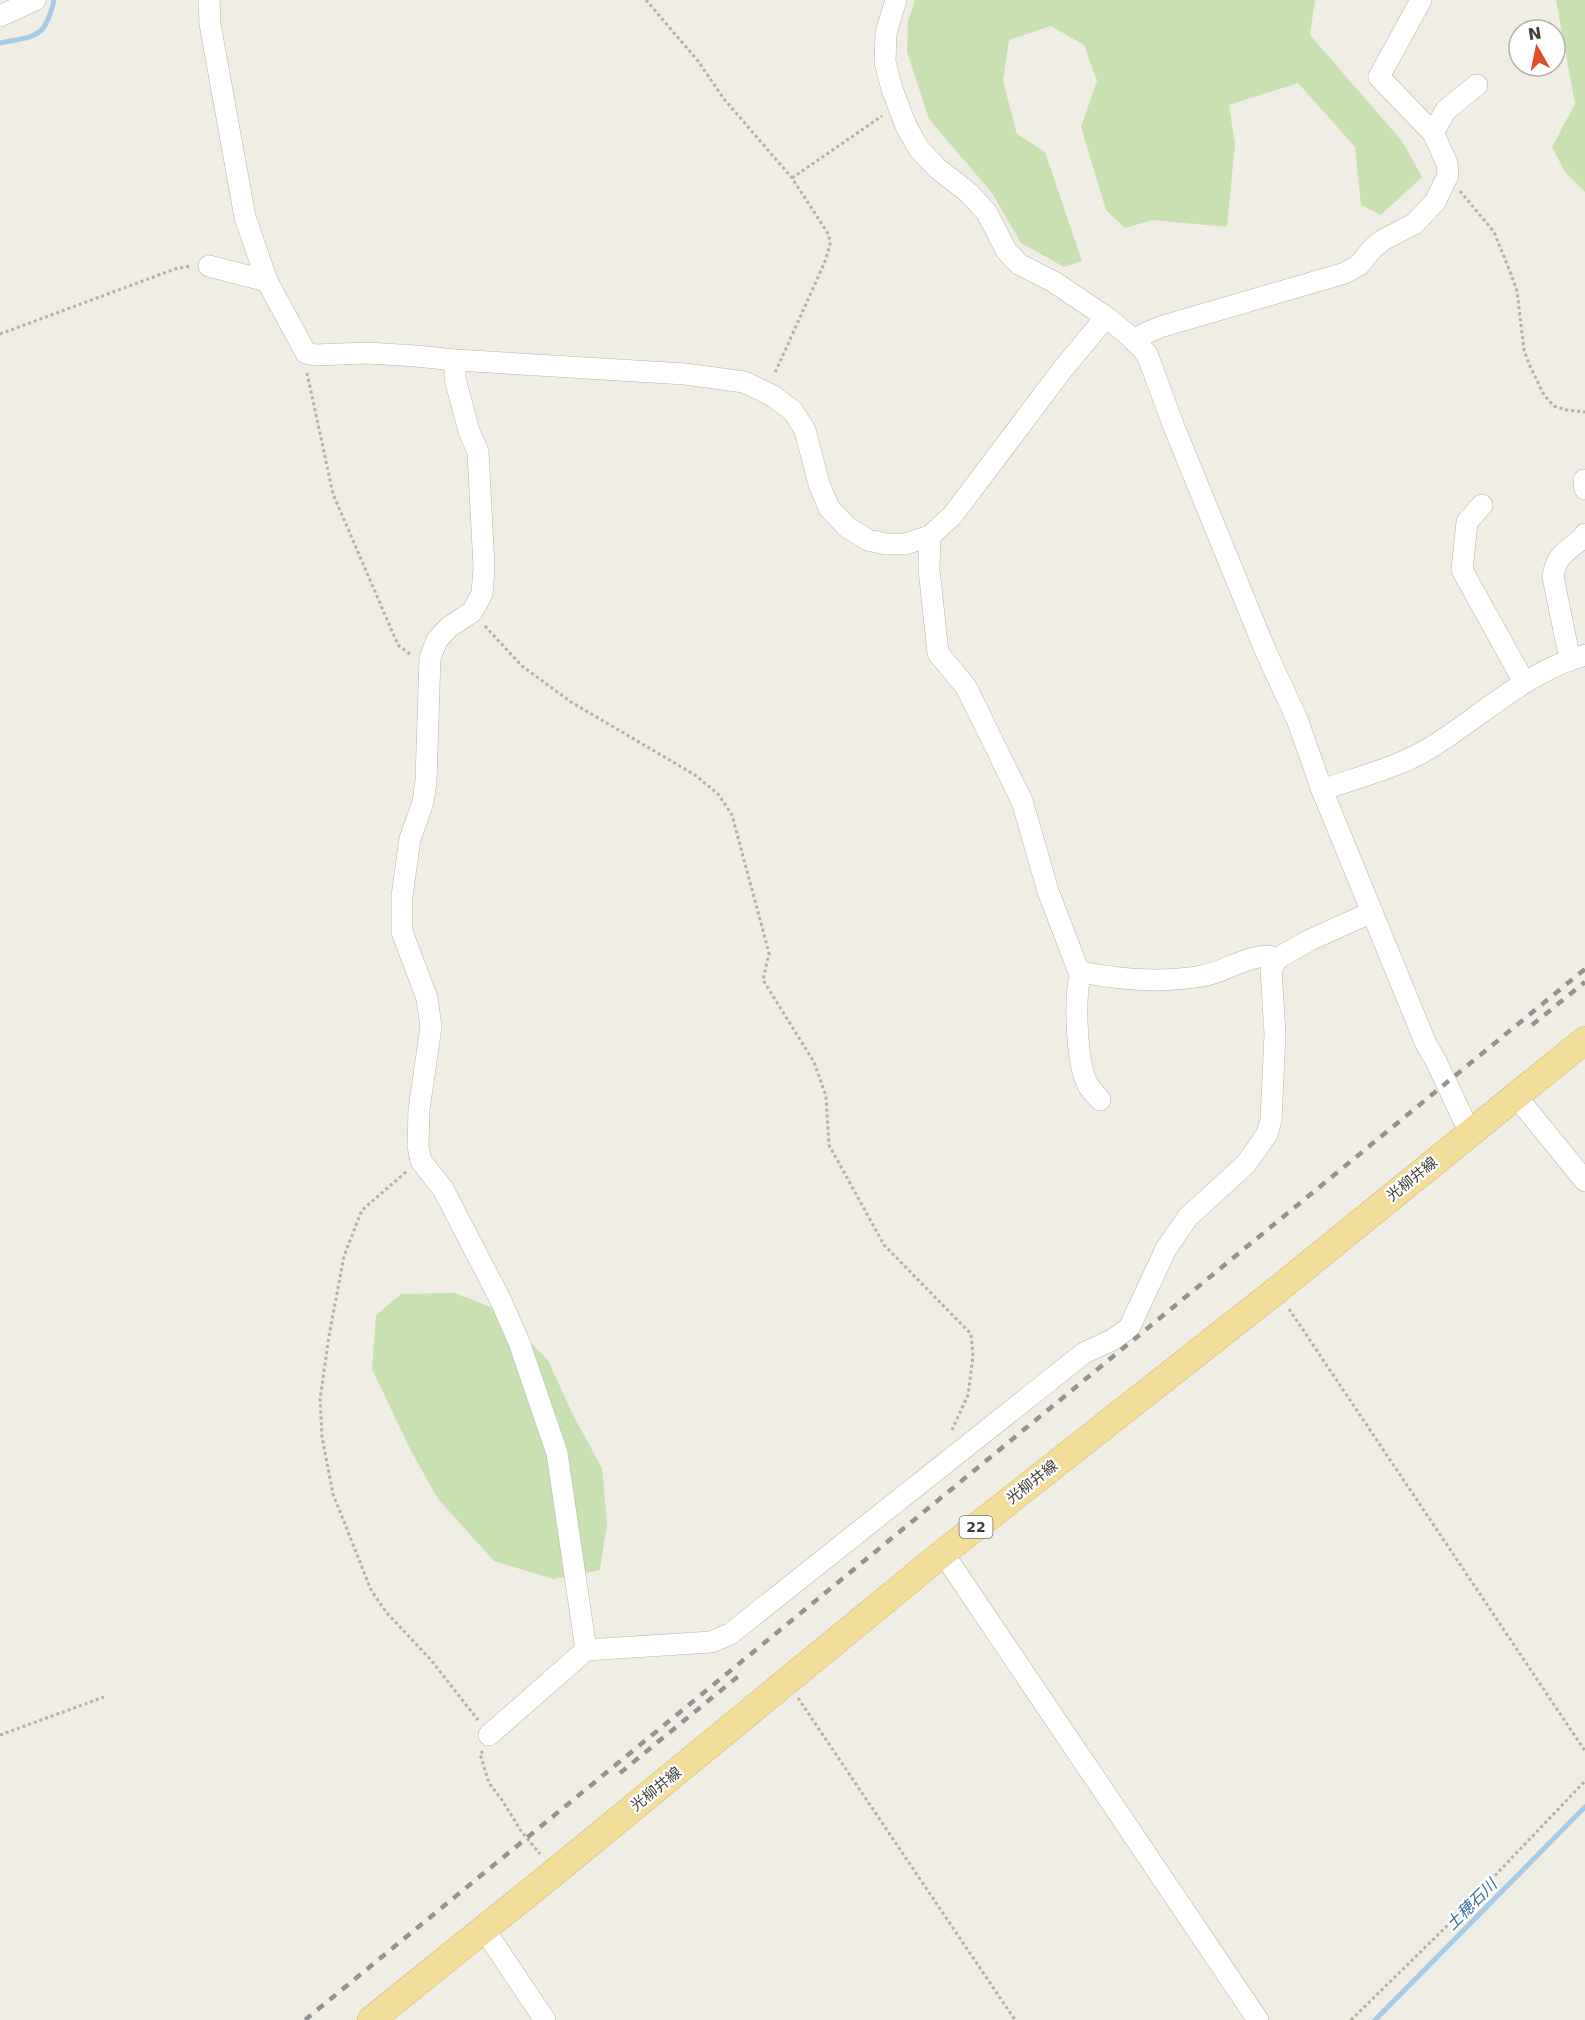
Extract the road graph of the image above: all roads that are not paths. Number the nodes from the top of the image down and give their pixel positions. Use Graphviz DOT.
graph roads {
  1 [pos="35,0"];
  2 [pos="209,0"];
  3 [pos="896,0"];
  4 [pos="1421,0"];
  5 [pos="0,16"];
  6 [pos="1477,85"];
  7 [pos="1433,133"];
  8 [pos="208,266"];
  9 [pos="267,281"];
  10 [pos="1106,317"];
  11 [pos="1134,341"];
  12 [pos="455,360"];
  13 [pos="1482,505"];
  14 [pos="1585,534"];
  15 [pos="930,536"];
  16 [pos="1577,657"];
  17 [pos="1524,682"];
  18 [pos="1322,790"];
  19 [pos="1372,912"];
  20 [pos="1278,958"];
  21 [pos="1081,972"];
  22 [pos="1585,1040"];
  23 [pos="1516,1096"];
  24 [pos="1100,1100"];
  25 [pos="1470,1133"];
  26 [pos="1585,1181"];
  27 [pos="943,1552"];
  28 [pos="586,1650"];
  29 [pos="489,1735"];
  30 [pos="484,1929"];
  31 [pos="371,2020"];
  32 [pos="545,2020"];
  33 [pos="1258,2020"];
  1 -- 5 [label="street"];
  2 -- 9 [label="street"];
  3 -- 10 [label="street"];
  4 -- 7 [label="street"];
  6 -- 7 [label="street"];
  7 -- 11 [label="street"];
  8 -- 9 [label="street"];
  9 -- 12 [label="street"];
  10 -- 11 [label="street"];
  10 -- 15 [label="street"];
  11 -- 18 [label="street"];
  12 -- 15 [label="street"];
  12 -- 28 [label="street"];
  13 -- 17 [label="street"];
  14 -- 16 [label="street"];
  15 -- 21 [label="street"];
  16 -- 17 [label="street"];
  17 -- 18 [label="street"];
  18 -- 19 [label="street"];
  19 -- 20 [label="street"];
  19 -- 25 [label="street"];
  20 -- 21 [label="street"];
  20 -- 28 [label="street"];
  21 -- 24 [label="street"];
  22 -- 23 [label="main road, 光柳井線 / 22"];
  23 -- 25 [label="main road, 光柳井線 / 22"];
  23 -- 26 [label="street"];
  25 -- 27 [label="main road, 光柳井線 / 22"];
  27 -- 30 [label="main road, 光柳井線 / 22"];
  27 -- 33 [label="street"];
  28 -- 29 [label="street"];
  30 -- 31 [label="main road, 光柳井線 / 22"];
  30 -- 32 [label="street"];
}
